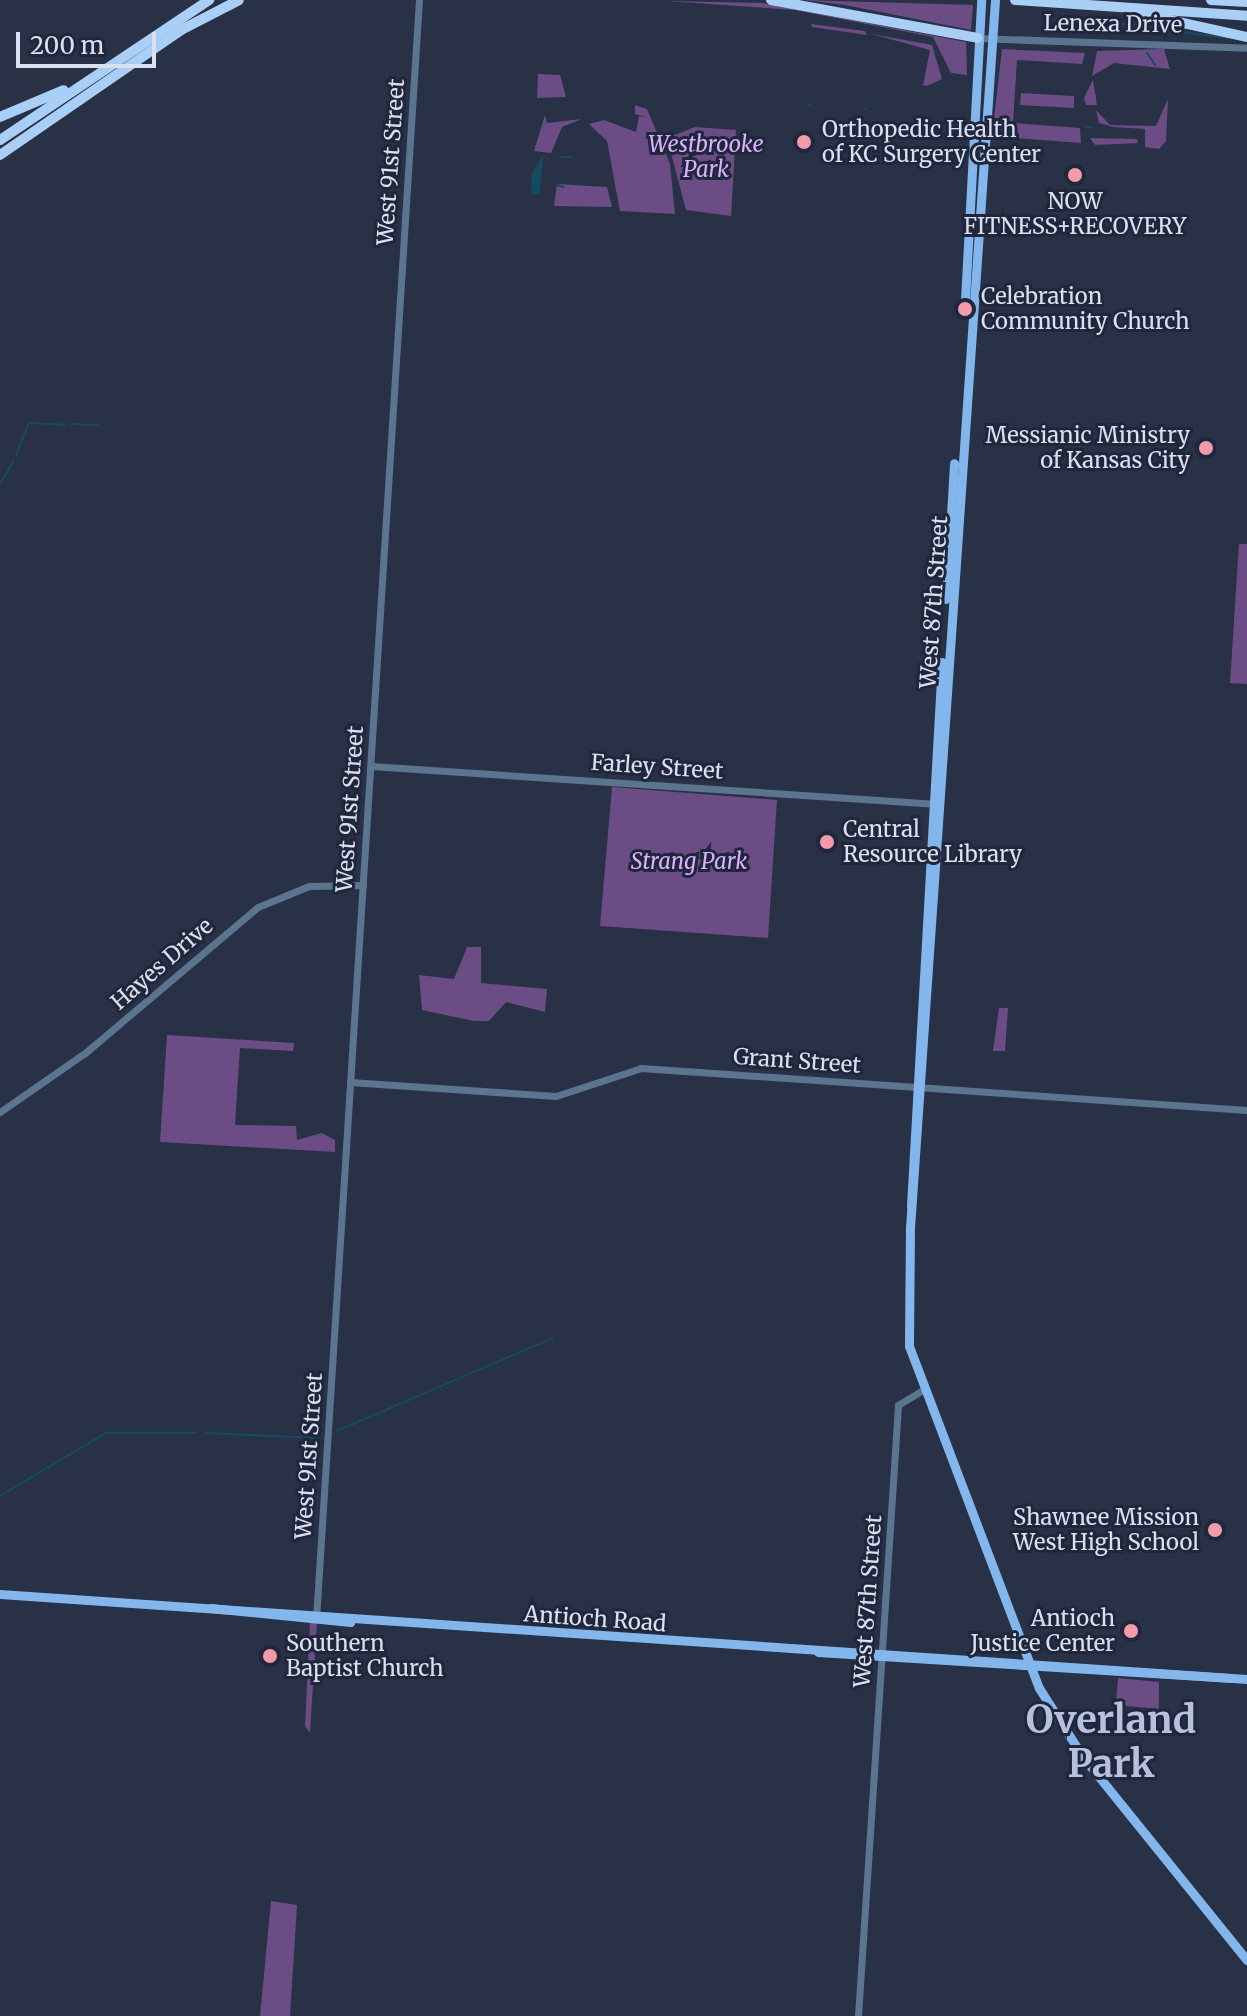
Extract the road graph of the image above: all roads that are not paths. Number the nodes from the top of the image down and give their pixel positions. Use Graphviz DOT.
graph roads {
  1 [pos="209,0"];
  2 [pos="239,0"];
  3 [pos="419,0"];
  4 [pos="771,0"];
  5 [pos="981,0"];
  6 [pos="995,0"];
  7 [pos="1015,0"];
  8 [pos="1211,0"];
  9 [pos="1247,2"];
  10 [pos="1096,6"];
  11 [pos="1247,16"];
  12 [pos="1247,37"];
  13 [pos="978,38"];
  14 [pos="992,39"];
  15 [pos="1247,48"];
  16 [pos="84,81"];
  17 [pos="975,97"];
  18 [pos="0,117"];
  19 [pos="0,140"];
  20 [pos="985,143"];
  21 [pos="0,155"];
  22 [pos="371,766"];
  23 [pos="936,804"];
  24 [pos="363,885"];
  25 [pos="350,1082"];
  26 [pos="919,1088"];
  27 [pos="1247,1110"];
  28 [pos="0,1112"];
  29 [pos="921,1391"];
  30 [pos="0,1594"];
  31 [pos="316,1616"];
  32 [pos="882,1656"];
  33 [pos="1028,1666"];
  34 [pos="1247,1679"];
  35 [pos="1247,1960"];
  36 [pos="858,2016"];
  1 -- 16 [label="highway"];
  2 -- 21 [label="highway"];
  3 -- 22 [label="street, West 91st Street"];
  4 -- 13 [label="highway"];
  5 -- 13 [label="main road, West 87th Street"];
  6 -- 14 [label="main road, West 87th Street"];
  7 -- 10 [label="highway"];
  8 -- 9 [label="highway"];
  10 -- 11 [label="highway"];
  10 -- 12 [label="highway"];
  13 -- 14 [label="street, Lenexa Drive"];
  13 -- 17 [label="main road, West 87th Street"];
  14 -- 15 [label="street, Lenexa Drive"];
  14 -- 20 [label="main road, West 87th Street"];
  16 -- 18 [label="highway"];
  16 -- 19 [label="highway"];
  17 -- 20 [label="main road"];
  17 -- 23 [label="main road, West 87th Street"];
  20 -- 23 [label="main road, West 87th Street"];
  22 -- 23 [label="street, Farley Street"];
  22 -- 24 [label="street, West 91st Street"];
  23 -- 26 [label="main road, West 87th Street"];
  24 -- 25 [label="street, West 91st Street"];
  24 -- 28 [label="street, Hayes Drive"];
  25 -- 26 [label="street, Grant Street"];
  25 -- 31 [label="street, West 91st Street"];
  26 -- 27 [label="street, Grant Street"];
  26 -- 29 [label="main road, West 87th Street"];
  29 -- 32 [label="street, West 87th Street"];
  29 -- 33 [label="main road"];
  30 -- 31 [label="main road, Antioch Road"];
  31 -- 32 [label="main road, Antioch Road"];
  32 -- 33 [label="main road, Antioch Road"];
  32 -- 36 [label="street, West 87th Street"];
  33 -- 34 [label="main road, Antioch Road"];
  33 -- 35 [label="main road"];
}
